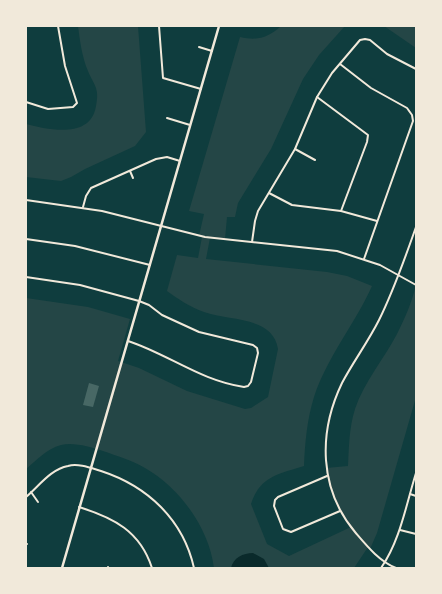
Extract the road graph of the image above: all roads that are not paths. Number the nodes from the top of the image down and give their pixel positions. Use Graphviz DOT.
graph roads {
  1 [pos="58,26"];
  2 [pos="159,26"];
  3 [pos="219,26"];
  4 [pos="199,47"];
  5 [pos="212,51"];
  6 [pos="340,64"];
  7 [pos="416,69"];
  8 [pos="201,89"];
  9 [pos="317,97"];
  10 [pos="26,102"];
  11 [pos="416,113"];
  12 [pos="412,115"];
  13 [pos="167,118"];
  14 [pos="190,125"];
  15 [pos="295,149"];
  16 [pos="180,160"];
  17 [pos="316,160"];
  18 [pos="130,171"];
  19 [pos="133,178"];
  20 [pos="269,193"];
  21 [pos="26,200"];
  22 [pos="83,207"];
  23 [pos="341,211"];
  24 [pos="377,221"];
  25 [pos="161,227"];
  26 [pos="416,227"];
  27 [pos="26,239"];
  28 [pos="252,242"];
  29 [pos="364,259"];
  30 [pos="150,265"];
  31 [pos="398,274"];
  32 [pos="26,277"];
  33 [pos="416,285"];
  34 [pos="140,301"];
  35 [pos="128,341"];
  36 [pos="90,469"];
  37 [pos="416,473"];
  38 [pos="327,476"];
  39 [pos="31,492"];
  40 [pos="410,494"];
  41 [pos="26,496"];
  42 [pos="416,496"];
  43 [pos="38,502"];
  44 [pos="79,507"];
  45 [pos="340,510"];
  46 [pos="399,530"];
  47 [pos="416,534"];
  48 [pos="385,562"];
  49 [pos="62,568"];
  50 [pos="152,568"];
  51 [pos="194,568"];
  52 [pos="381,568"];
  53 [pos="396,568"];
  1 -- 10 [label="street"];
  2 -- 8 [label="street"];
  3 -- 5 [label="street"];
  4 -- 5 [label="street"];
  5 -- 8 [label="street"];
  6 -- 7 [label="street"];
  6 -- 9 [label="street"];
  6 -- 12 [label="street"];
  8 -- 14 [label="street"];
  9 -- 15 [label="street"];
  9 -- 23 [label="street"];
  11 -- 12 [label="street"];
  12 -- 24 [label="street"];
  13 -- 14 [label="street"];
  14 -- 16 [label="street"];
  15 -- 17 [label="street"];
  15 -- 20 [label="street"];
  16 -- 18 [label="street"];
  16 -- 25 [label="street"];
  18 -- 19 [label="street"];
  18 -- 22 [label="street"];
  20 -- 23 [label="street"];
  20 -- 28 [label="street"];
  21 -- 22 [label="street"];
  22 -- 25 [label="street"];
  23 -- 24 [label="street"];
  24 -- 29 [label="street"];
  25 -- 28 [label="street"];
  25 -- 30 [label="street"];
  26 -- 31 [label="street"];
  27 -- 30 [label="street"];
  28 -- 29 [label="street"];
  29 -- 31 [label="street"];
  30 -- 34 [label="street"];
  31 -- 33 [label="street"];
  31 -- 38 [label="street"];
  32 -- 34 [label="street"];
  34 -- 35 [label="street"];
  34 -- 35 [label="street"];
  35 -- 36 [label="street"];
  36 -- 39 [label="street"];
  36 -- 44 [label="street"];
  36 -- 51 [label="street"];
  37 -- 40 [label="street"];
  38 -- 45 [label="street"];
  38 -- 45 [label="street"];
  39 -- 41 [label="street"];
  39 -- 43 [label="street"];
  40 -- 42 [label="street"];
  40 -- 46 [label="street"];
  44 -- 49 [label="street"];
  44 -- 50 [label="street"];
  45 -- 48 [label="street"];
  46 -- 47 [label="street"];
  46 -- 48 [label="street"];
  48 -- 52 [label="street"];
  48 -- 53 [label="street"];
}
